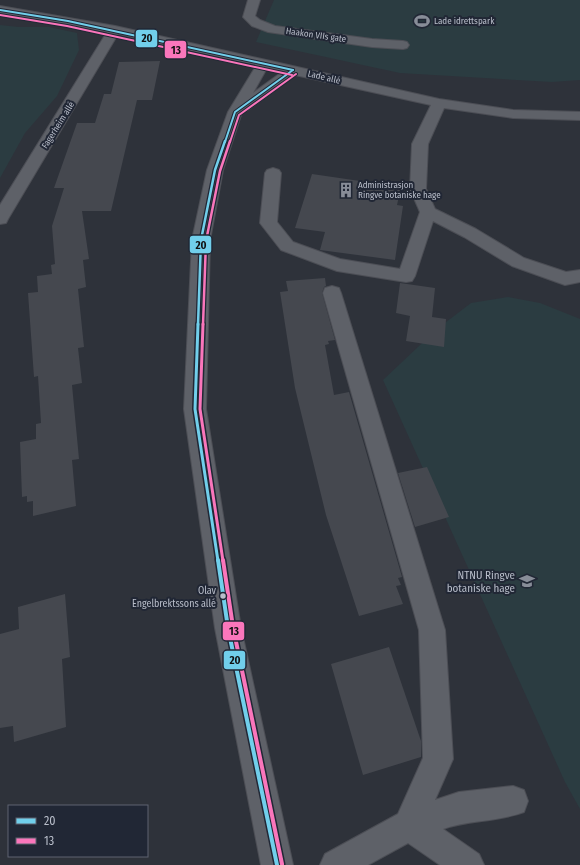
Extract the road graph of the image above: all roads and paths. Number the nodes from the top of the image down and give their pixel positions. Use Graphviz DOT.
graph roads {
  1 [pos="254,0"];
  2 [pos="0,10"];
  3 [pos="115,30"];
  4 [pos="403,45"];
  5 [pos="264,63"];
  6 [pos="293,70"];
  7 [pos="439,103"];
  8 [pos="235,112"];
  9 [pos="580,116"];
  10 [pos="273,173"];
  11 [pos="428,212"];
  12 [pos="0,219"];
  13 [pos="575,281"];
  14 [pos="332,293"];
  15 [pos="513,801"];
  16 [pos="409,825"];
  17 [pos="277,865"];
  18 [pos="336,865"];
  19 [pos="468,865"];
  1 -- 4 [label="street, Haakon VIIs gate"];
  2 -- 3 [label="street, Lade allé"];
  3 -- 5 [label="street, Lade allé"];
  3 -- 12 [label="street, Fagerheim allé"];
  5 -- 6 [label="street, Lade allé"];
  5 -- 8 [label="street"];
  6 -- 7 [label="street, Lade allé"];
  6 -- 8 [label="street"];
  7 -- 9 [label="street, Lade allé"];
  7 -- 11 [label="street"];
  8 -- 17 [label="street"];
  10 -- 11 [label="street"];
  11 -- 13 [label="street"];
  14 -- 16 [label="street"];
  15 -- 16 [label="street"];
  16 -- 18 [label="street"];
  16 -- 19 [label="street"];
}
